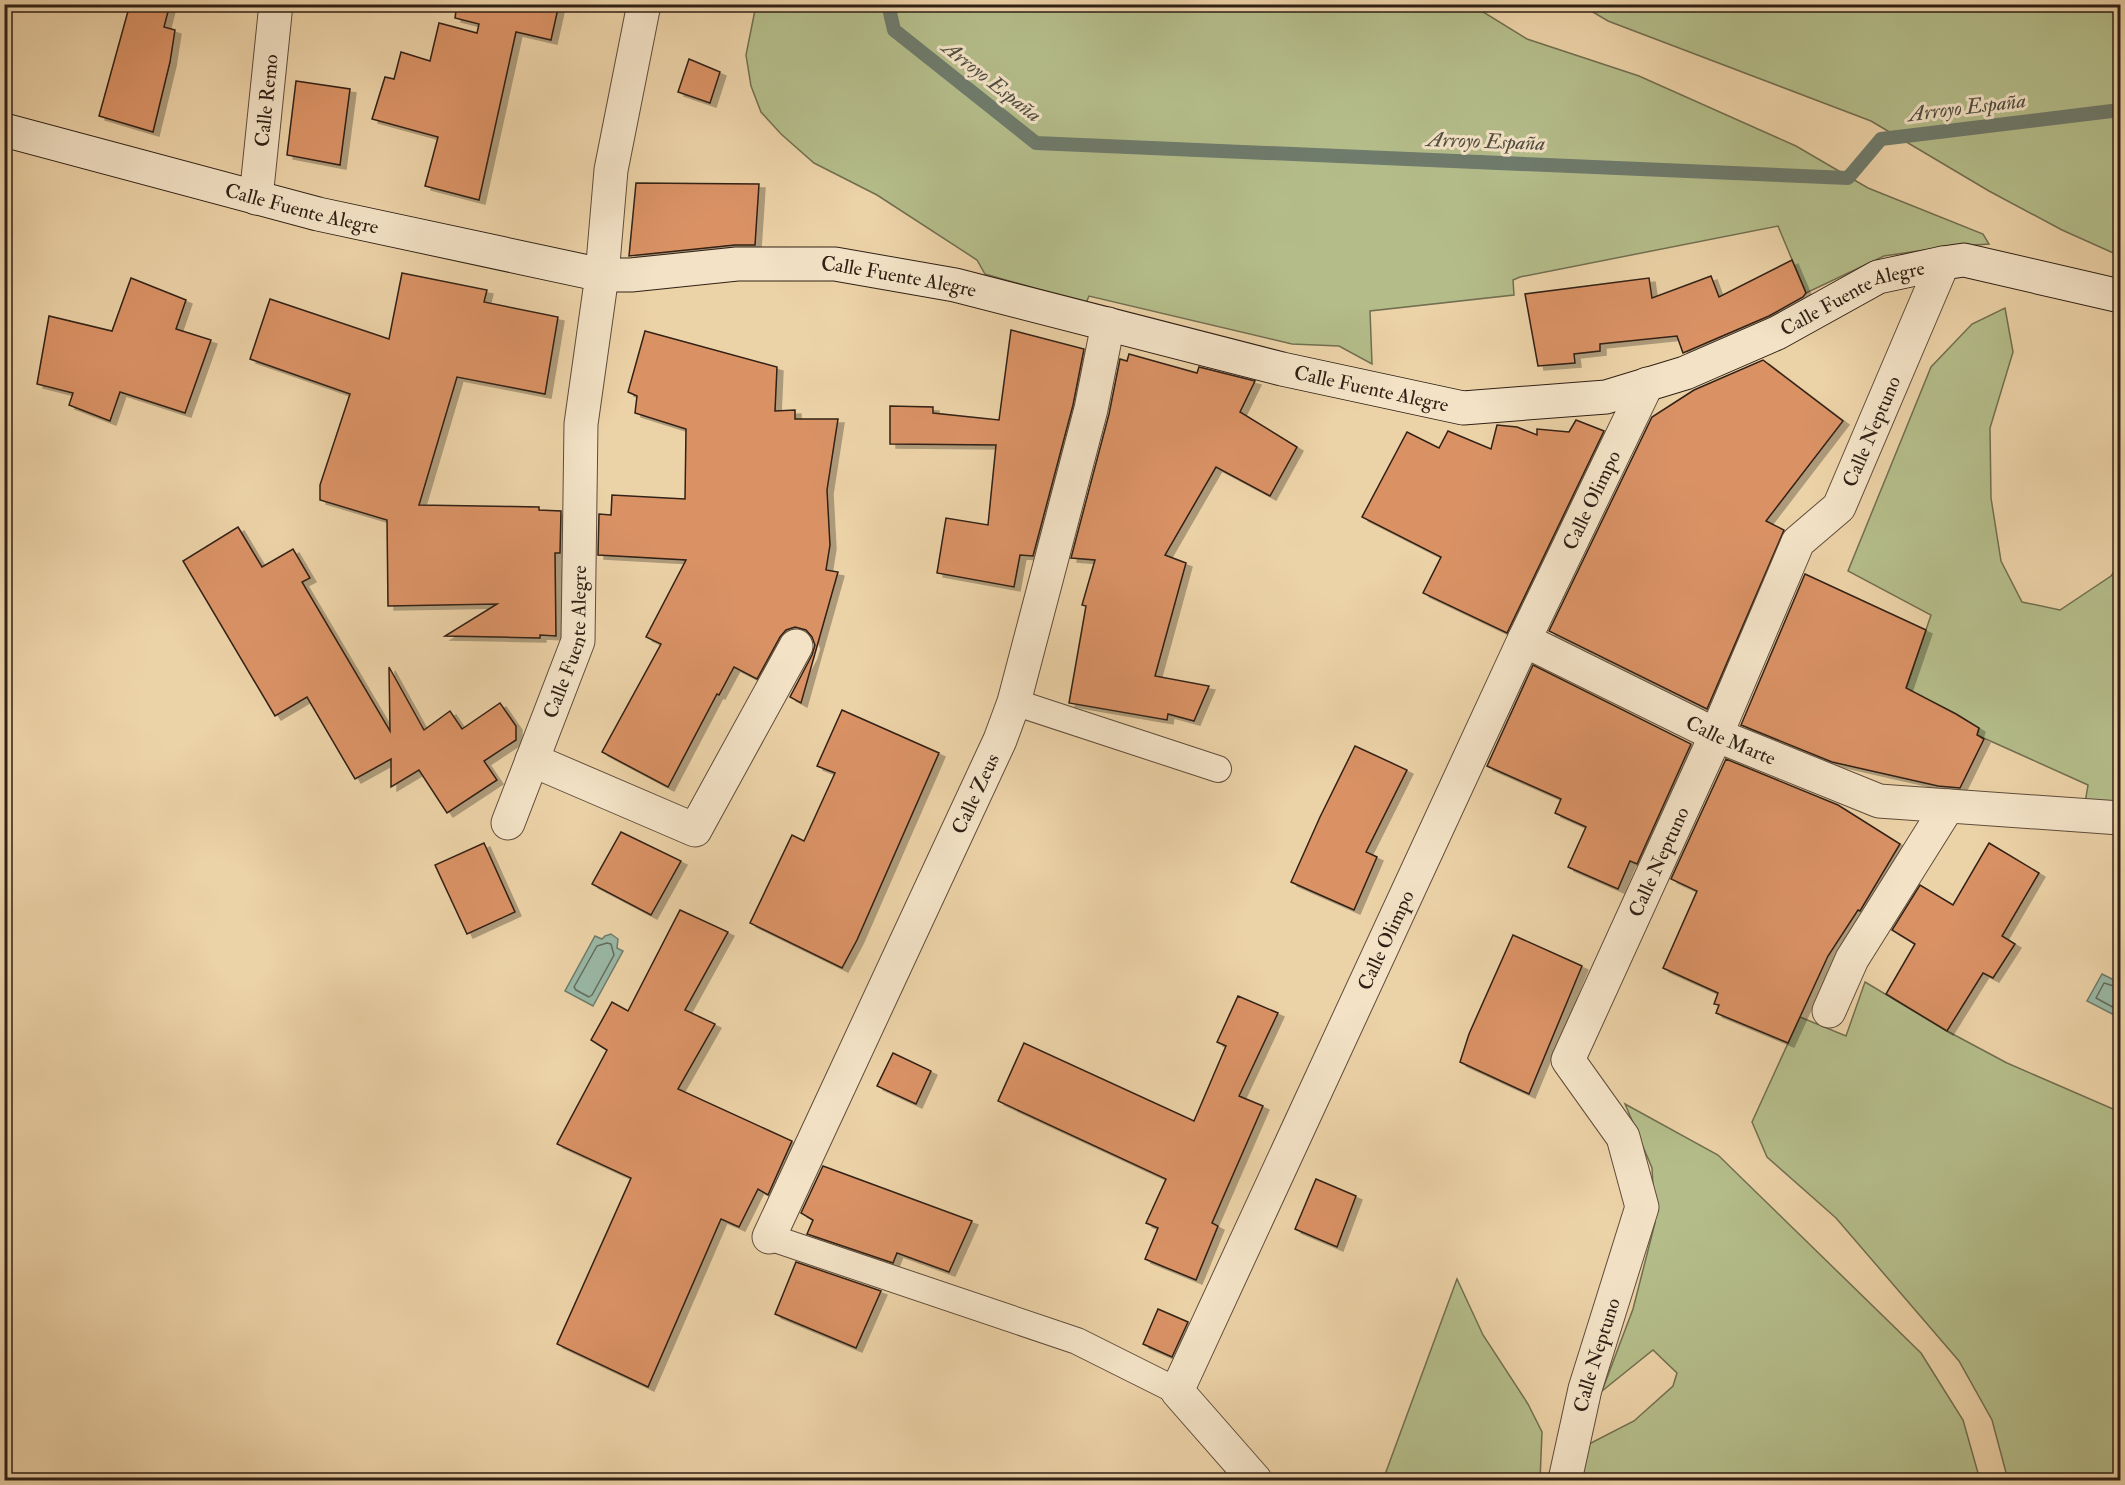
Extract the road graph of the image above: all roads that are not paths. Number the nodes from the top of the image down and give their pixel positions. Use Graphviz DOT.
graph roads {
  1 [pos="276,4"];
  2 [pos="644,4"];
  3 [pos="4,130"];
  4 [pos="256,198"];
  5 [pos="1942,263"];
  6 [pos="602,275"];
  7 [pos="2121,296"];
  8 [pos="1108,324"];
  9 [pos="1647,384"];
  10 [pos="1524,640"];
  11 [pos="796,646"];
  12 [pos="1014,702"];
  13 [pos="1716,735"];
  14 [pos="532,760"];
  15 [pos="1218,769"];
  16 [pos="1948,806"];
  17 [pos="2121,818"];
  18 [pos="508,823"];
  19 [pos="1829,1011"];
  20 [pos="769,1238"];
  21 [pos="1177,1391"];
  22 [pos="1255,1480"];
  23 [pos="1565,1480"];
  1 -- 4 [label="street, Calle Remo"];
  2 -- 6 [label="street, Calle Fuente Alegre"];
  3 -- 4 [label="street, Calle Fuente Alegre"];
  4 -- 6 [label="street, Calle Fuente Alegre"];
  5 -- 7 [label="street, Calle Fuente Alegre"];
  5 -- 9 [label="street, Calle Fuente Alegre"];
  5 -- 13 [label="street, Calle Neptuno"];
  6 -- 8 [label="street, Calle Fuente Alegre"];
  6 -- 14 [label="street, Calle Fuente Alegre"];
  8 -- 9 [label="street, Calle Fuente Alegre"];
  8 -- 12 [label="street, Calle Zeus"];
  9 -- 10 [label="street, Calle Olimpo"];
  10 -- 13 [label="street, Calle Marte"];
  10 -- 21 [label="street, Calle Olimpo"];
  11 -- 14 [label="street"];
  12 -- 15 [label="lane"];
  12 -- 20 [label="street, Calle Zeus"];
  13 -- 16 [label="street, Calle Marte"];
  13 -- 23 [label="street, Calle Neptuno"];
  14 -- 18 [label="street, Calle Fuente Alegre"];
  16 -- 17 [label="street, Calle Marte"];
  16 -- 19 [label="street"];
  20 -- 21 [label="lane"];
  21 -- 22 [label="street"];
}
